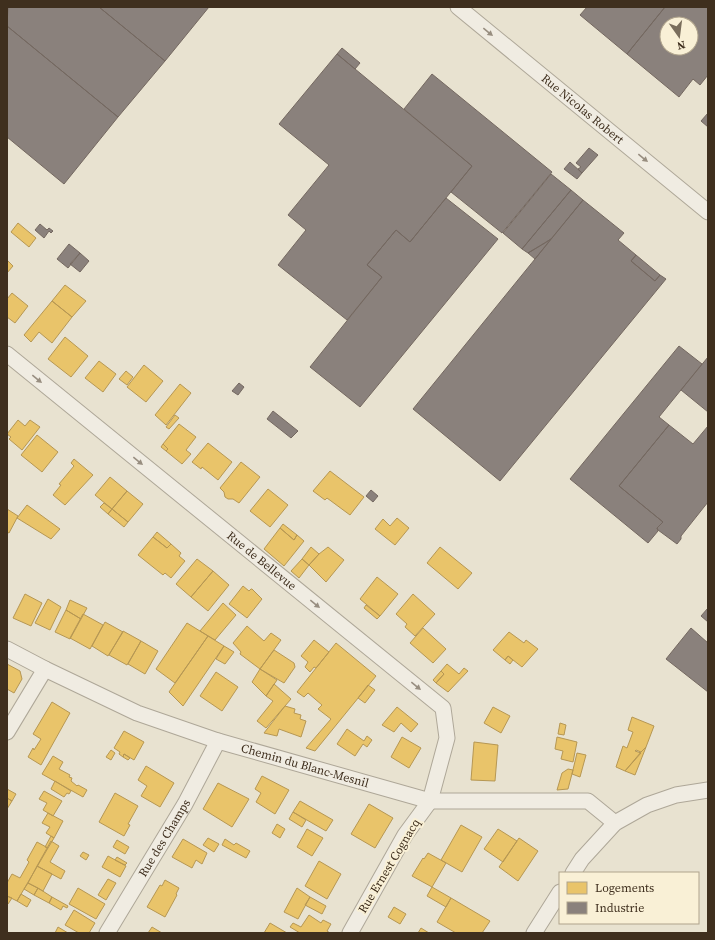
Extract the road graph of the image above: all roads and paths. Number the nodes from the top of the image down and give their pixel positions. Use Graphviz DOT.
graph roads {
  1 [pos="458,7"];
  2 [pos="708,212"];
  3 [pos="7,354"];
  4 [pos="7,649"];
  5 [pos="44,669"];
  6 [pos="7,732"];
  7 [pos="218,741"];
  8 [pos="708,790"];
  9 [pos="430,801"];
  10 [pos="615,823"];
  11 [pos="574,872"];
  12 [pos="559,894"];
  13 [pos="107,933"];
  14 [pos="350,933"];
  15 [pos="534,933"];
  1 -- 2 [label="street, Rue Nicolas Robert, one-way"];
  3 -- 9 [label="street, Rue de Bellevue, one-way"];
  4 -- 5 [label="street, Chemin du Blanc-Mesnil"];
  5 -- 6 [label="street"];
  5 -- 7 [label="street, Chemin du Blanc-Mesnil"];
  7 -- 9 [label="street, Chemin du Blanc-Mesnil"];
  7 -- 13 [label="street, Rue des Champs"];
  8 -- 10 [label="street"];
  9 -- 10 [label="street, Chemin du Blanc-Mesnil"];
  9 -- 14 [label="street, Rue Ernest Cognacq"];
  10 -- 11 [label="street"];
  12 -- 15 [label="street"];
}
